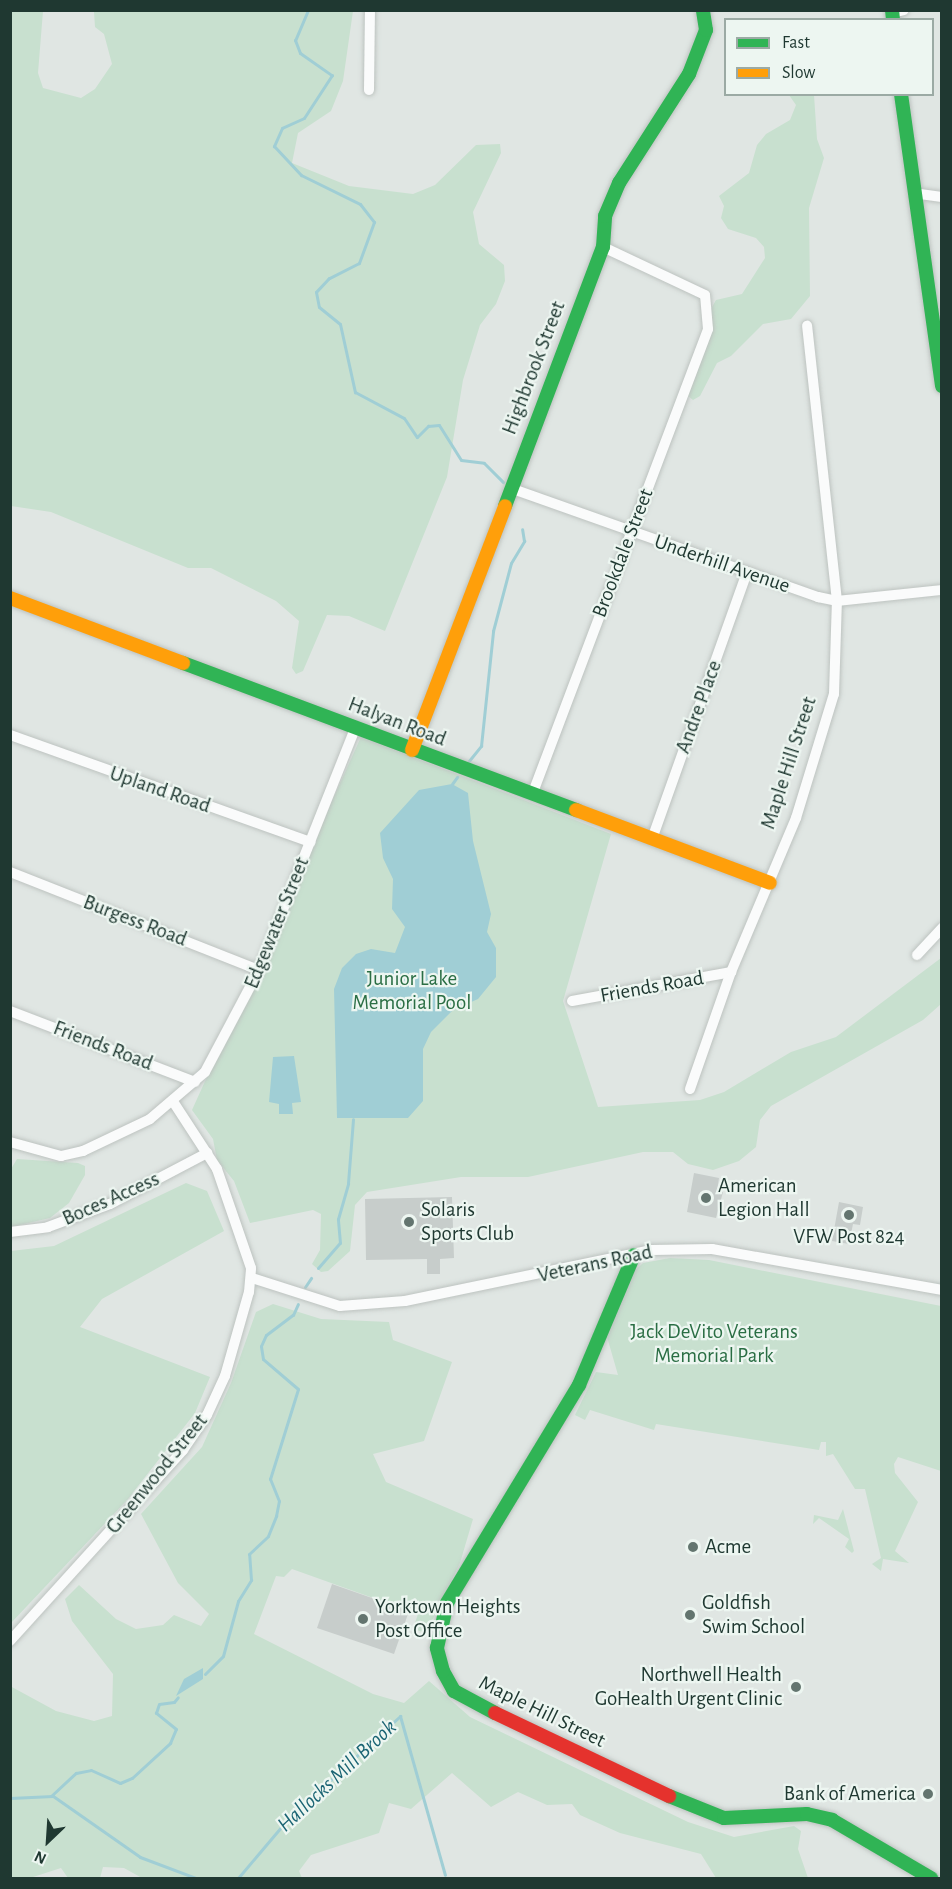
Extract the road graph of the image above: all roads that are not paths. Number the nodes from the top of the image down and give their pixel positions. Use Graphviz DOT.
graph roads {
  1 [pos="370,10"];
  2 [pos="703,10"];
  3 [pos="369,90"];
  4 [pos="901,96"];
  5 [pos="913,193"];
  6 [pos="942,197"];
  7 [pos="603,247"];
  8 [pos="807,326"];
  9 [pos="939,334"];
  10 [pos="942,386"];
  11 [pos="510,488"];
  12 [pos="630,532"];
  13 [pos="746,575"];
  14 [pos="942,590"];
  15 [pos="10,598"];
  16 [pos="837,601"];
  17 [pos="355,729"];
  18 [pos="10,735"];
  19 [pos="411,750"];
  20 [pos="532,795"];
  21 [pos="652,839"];
  22 [pos="311,842"];
  23 [pos="10,873"];
  24 [pos="770,883"];
  25 [pos="942,928"];
  26 [pos="917,955"];
  27 [pos="260,970"];
  28 [pos="731,972"];
  29 [pos="572,1001"];
  30 [pos="10,1011"];
  31 [pos="195,1082"];
  32 [pos="690,1089"];
  33 [pos="174,1103"];
  34 [pos="10,1142"];
  35 [pos="207,1152"];
  36 [pos="10,1232"];
  37 [pos="634,1255"];
  38 [pos="252,1278"];
  39 [pos="942,1290"];
  40 [pos="10,1641"];
  41 [pos="931,1878"];
  1 -- 3 [label="street"];
  2 -- 7 [label="street, Highbrook Street"];
  4 -- 5 [label="street"];
  5 -- 6 [label="street"];
  5 -- 9 [label="street"];
  7 -- 11 [label="street, Highbrook Street"];
  7 -- 12 [label="street, Brookdale Street"];
  8 -- 16 [label="street, Maple Hill Street"];
  9 -- 10 [label="street"];
  11 -- 12 [label="street, Underhill Avenue"];
  11 -- 19 [label="street, Highbrook Street"];
  12 -- 13 [label="street, Underhill Avenue"];
  12 -- 20 [label="street, Brookdale Street"];
  13 -- 16 [label="street, Underhill Avenue"];
  13 -- 21 [label="street, Andre Place"];
  14 -- 16 [label="street, Underhill Avenue"];
  15 -- 17 [label="street, Halyan Road"];
  16 -- 24 [label="street, Maple Hill Street"];
  17 -- 19 [label="street, Halyan Road"];
  17 -- 22 [label="street, Edgewater Street"];
  18 -- 22 [label="street, Upland Road"];
  19 -- 20 [label="street, Halyan Road"];
  20 -- 21 [label="street, Halyan Road"];
  21 -- 24 [label="street, Halyan Road"];
  22 -- 27 [label="street, Edgewater Street"];
  23 -- 27 [label="street, Burgess Road"];
  24 -- 28 [label="street, Maple Hill Street"];
  25 -- 26 [label="street"];
  27 -- 31 [label="street, Edgewater Street"];
  28 -- 29 [label="street, Friends Road"];
  28 -- 32 [label="street, Maple Hill Street"];
  30 -- 31 [label="street, Friends Road"];
  31 -- 33 [label="street, Edgewater Street"];
  33 -- 34 [label="street, Edgewater Street"];
  33 -- 35 [label="street"];
  35 -- 36 [label="street, Boces Access"];
  35 -- 38 [label="street"];
  37 -- 38 [label="street, Veterans Road"];
  37 -- 39 [label="street, Veterans Road"];
  37 -- 41 [label="street, Maple Hill Street"];
  38 -- 40 [label="street, Greenwood Street"];
}
